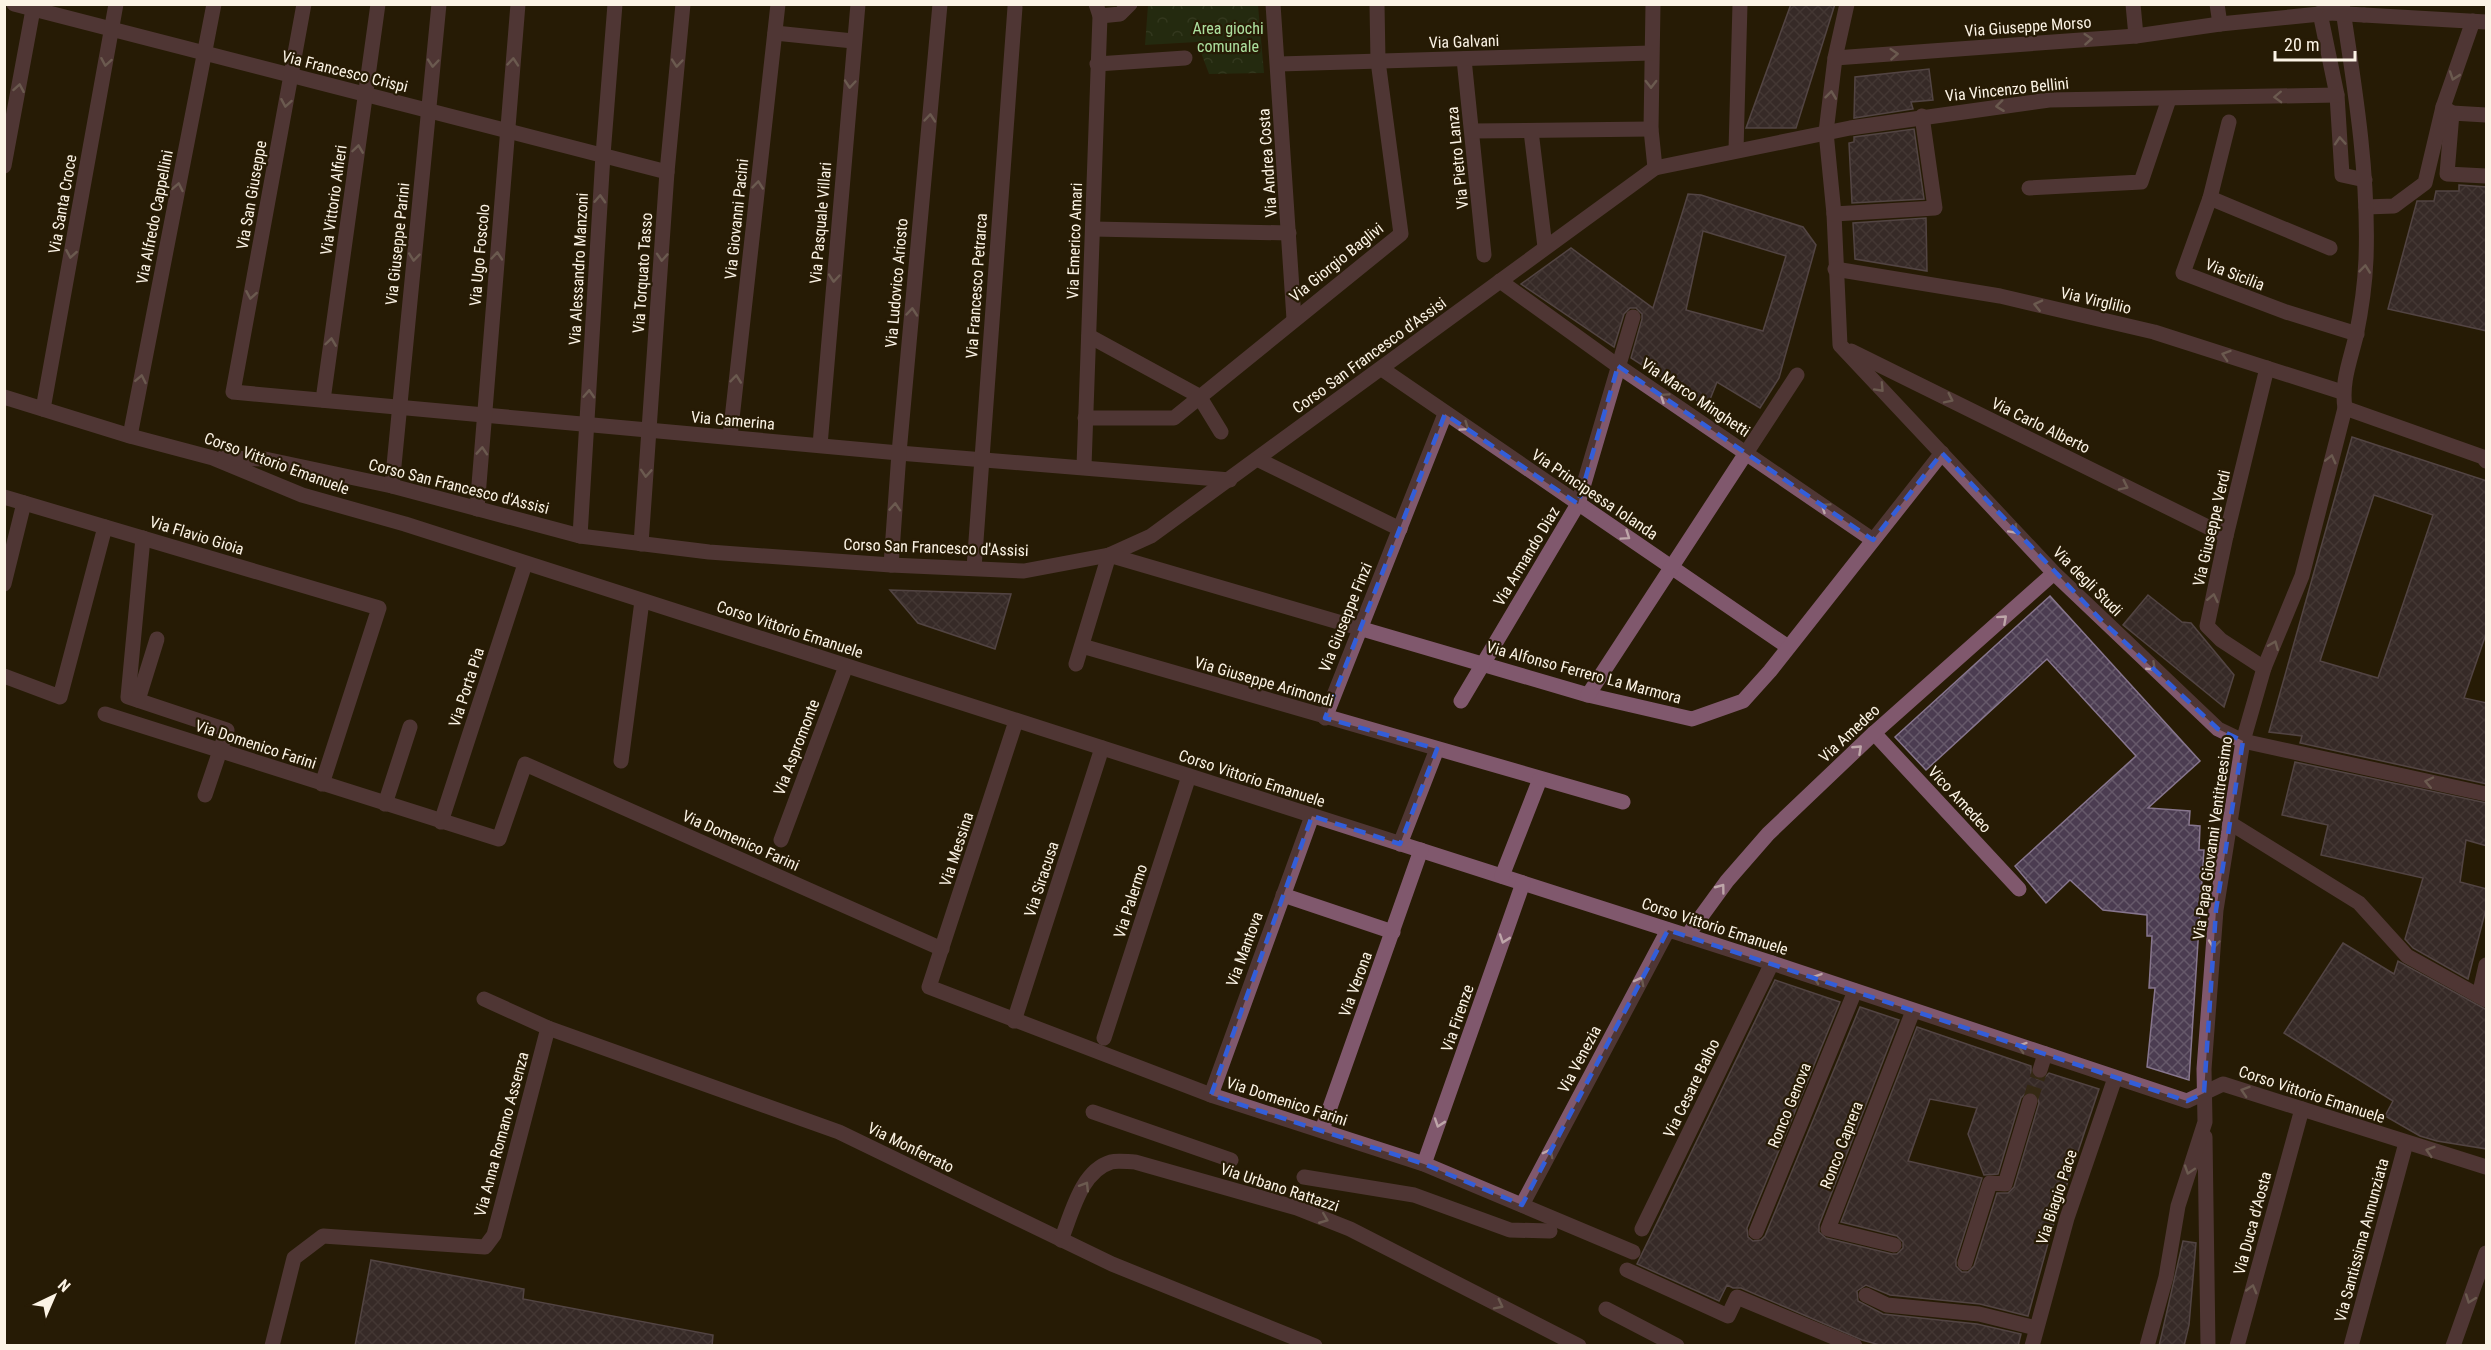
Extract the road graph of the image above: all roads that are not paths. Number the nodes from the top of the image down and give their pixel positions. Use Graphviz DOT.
graph roads {
  1 [pos="14,4"];
  2 [pos="116,4"];
  3 [pos="214,4"];
  4 [pos="304,4"];
  5 [pos="378,4"];
  6 [pos="439,4"];
  7 [pos="518,4"];
  8 [pos="615,4"];
  9 [pos="683,4"];
  10 [pos="778,4"];
  11 [pos="858,4"];
  12 [pos="940,4"];
  13 [pos="1130,4"];
  14 [pos="1273,4"];
  15 [pos="1377,4"];
  16 [pos="1653,4"];
  17 [pos="1740,4"];
  18 [pos="1848,4"];
  19 [pos="2133,4"];
  20 [pos="2217,4"];
  21 [pos="33,7"];
  22 [pos="1015,7"];
  23 [pos="1098,10"];
  24 [pos="2331,10"];
  25 [pos="2407,11"];
  26 [pos="2480,21"];
  27 [pos="2220,24"];
  28 [pos="112,29"];
  29 [pos="775,33"];
  30 [pos="2136,36"];
  31 [pos="853,41"];
  32 [pos="205,53"];
  33 [pos="1651,53"];
  34 [pos="1185,58"];
  35 [pos="1835,58"];
  36 [pos="1464,59"];
  37 [pos="1378,61"];
  38 [pos="1097,64"];
  39 [pos="1278,64"];
  40 [pos="291,75"];
  41 [pos="366,94"];
  42 [pos="2337,95"];
  43 [pos="2169,99"];
  44 [pos="2447,110"];
  45 [pos="428,111"];
  46 [pos="2487,115"];
  47 [pos="1922,117"];
  48 [pos="2229,122"];
  49 [pos="1652,129"];
  50 [pos="507,131"];
  51 [pos="1472,131"];
  52 [pos="1531,131"];
  53 [pos="1826,132"];
  54 [pos="1736,150"];
  55 [pos="603,155"];
  56 [pos="4,166"];
  57 [pos="1655,168"];
  58 [pos="668,172"];
  59 [pos="2487,176"];
  60 [pos="2365,180"];
  61 [pos="2029,188"];
  62 [pos="2210,198"];
  63 [pos="2366,207"];
  64 [pos="1834,214"];
  65 [pos="1093,229"];
  66 [pos="1289,233"];
  67 [pos="1545,247"];
  68 [pos="2330,248"];
  69 [pos="1485,255"];
  70 [pos="1835,269"];
  71 [pos="1500,281"];
  72 [pos="1633,317"];
  73 [pos="1294,319"];
  74 [pos="2356,334"];
  75 [pos="1089,336"];
  76 [pos="1840,345"];
  77 [pos="1618,366"];
  78 [pos="2267,368"];
  79 [pos="1382,369"];
  80 [pos="1797,375"];
  81 [pos="233,392"];
  82 [pos="2342,392"];
  83 [pos="1199,396"];
  84 [pos="4,397"];
  85 [pos="322,400"];
  86 [pos="399,407"];
  87 [pos="2345,408"];
  88 [pos="43,410"];
  89 [pos="1445,414"];
  90 [pos="484,415"];
  91 [pos="1085,418"];
  92 [pos="587,424"];
  93 [pos="649,430"];
  94 [pos="1221,432"];
  95 [pos="130,436"];
  96 [pos="730,437"];
  97 [pos="820,445"];
  98 [pos="899,453"];
  99 [pos="1942,453"];
  100 [pos="1746,454"];
  101 [pos="213,458"];
  102 [pos="982,459"];
  103 [pos="1257,459"];
  104 [pos="2485,459"];
  105 [pos="1084,466"];
  106 [pos="1230,480"];
  107 [pos="392,486"];
  108 [pos="4,497"];
  109 [pos="24,503"];
  110 [pos="1578,504"];
  111 [pos="477,509"];
  112 [pos="105,527"];
  113 [pos="1400,529"];
  114 [pos="580,536"];
  115 [pos="2226,536"];
  116 [pos="143,538"];
  117 [pos="1873,540"];
  118 [pos="641,544"];
  119 [pos="1109,555"];
  120 [pos="525,564"];
  121 [pos="891,565"];
  122 [pos="974,568"];
  123 [pos="1672,568"];
  124 [pos="2054,573"];
  125 [pos="4,584"];
  126 [pos="642,601"];
  127 [pos="1360,629"];
  128 [pos="157,639"];
  129 [pos="1082,646"];
  130 [pos="1788,647"];
  131 [pos="1076,664"];
  132 [pos="1483,664"];
  133 [pos="846,666"];
  134 [pos="2264,668"];
  135 [pos="4,676"];
  136 [pos="1588,695"];
  137 [pos="138,700"];
  138 [pos="1461,701"];
  139 [pos="105,714"];
  140 [pos="1325,718"];
  141 [pos="1016,721"];
  142 [pos="410,728"];
  143 [pos="1874,734"];
  144 [pos="2243,741"];
  145 [pos="1102,748"];
  146 [pos="1437,749"];
  147 [pos="220,752"];
  148 [pos="621,761"];
  149 [pos="1189,776"];
  150 [pos="1540,778"];
  151 [pos="322,784"];
  152 [pos="2487,794"];
  153 [pos="205,795"];
  154 [pos="1623,802"];
  155 [pos="385,804"];
  156 [pos="1312,816"];
  157 [pos="441,822"];
  158 [pos="2230,823"];
  159 [pos="781,840"];
  160 [pos="1400,844"];
  161 [pos="1421,850"];
  162 [pos="1502,876"];
  163 [pos="1523,884"];
  164 [pos="2019,889"];
  165 [pos="1283,895"];
  166 [pos="1668,930"];
  167 [pos="1393,932"];
  168 [pos="1686,936"];
  169 [pos="942,949"];
  170 [pos="1772,963"];
  171 [pos="2487,965"];
  172 [pos="929,987"];
  173 [pos="1855,991"];
  174 [pos="2483,998"];
  175 [pos="484,999"];
  176 [pos="1913,1011"];
  177 [pos="1014,1021"];
  178 [pos="548,1028"];
  179 [pos="1104,1038"];
  180 [pos="2045,1054"];
  181 [pos="2040,1070"];
  182 [pos="2115,1078"];
  183 [pos="2205,1093"];
  184 [pos="1210,1095"];
  185 [pos="2030,1101"];
  186 [pos="2302,1109"];
  187 [pos="1093,1112"];
  188 [pos="2205,1122"];
  189 [pos="1322,1130"];
  190 [pos="2406,1143"];
  191 [pos="1231,1160"];
  192 [pos="1424,1164"];
  193 [pos="2487,1167"];
  194 [pos="1304,1177"];
  195 [pos="1522,1205"];
  196 [pos="1642,1229"];
  197 [pos="1550,1230"];
  198 [pos="1756,1232"];
  199 [pos="1061,1240"];
  200 [pos="1894,1245"];
  201 [pos="1633,1252"];
  202 [pos="2487,1253"];
  203 [pos="1965,1263"];
  204 [pos="1627,1270"];
  205 [pos="1866,1295"];
  206 [pos="1606,1309"];
  207 [pos="2036,1328"];
  208 [pos="272,1346"];
  209 [pos="1315,1346"];
  210 [pos="1579,1346"];
  211 [pos="1677,1346"];
  212 [pos="1855,1346"];
  213 [pos="2032,1346"];
  214 [pos="2147,1346"];
  215 [pos="2208,1346"];
  216 [pos="2237,1346"];
  217 [pos="2351,1346"];
  218 [pos="2453,1346"];
  1 -- 21 [label="street, Via Francesco Crispi"];
  2 -- 28 [label="street, Via Santa Croce"];
  3 -- 32 [label="street, Via Alfredo Cappellini"];
  4 -- 40 [label="street, Via San Giuseppe"];
  5 -- 41 [label="street, Via Vittorio Alfieri"];
  6 -- 45 [label="street, Via Giuseppe Parini, one-way"];
  50 -- 7 [label="street, Via Ugo Foscolo, one-way"];
  8 -- 55 [label="street, Via Alessandro Manzoni"];
  9 -- 58 [label="street, Via Torquato Tasso, one-way"];
  10 -- 29 [label="street, Via Giovanni Pacini"];
  11 -- 31 [label="street, Via Pasquale Villari"];
  98 -- 12 [label="street, Via Ludovico Ariosto, one-way"];
  13 -- 23 [label="street"];
  14 -- 39 [label="street, Via Andrea Costa"];
  15 -- 37 [label="street, Via Giorgio Baglivi"];
  16 -- 33 [label="street"];
  17 -- 54 [label="street"];
  18 -- 35 [label="street"];
  19 -- 30 [label="street"];
  20 -- 27 [label="street"];
  21 -- 28 [label="street, Via Francesco Crispi"];
  56 -- 21 [label="street, one-way"];
  22 -- 102 [label="street, Via Francesco Petrarca"];
  23 -- 38 [label="street, Via Emerico Amari"];
  24 -- 25 [label="street, Via Giuseppe Morso, bridge"];
  24 -- 27 [label="street, Via Giuseppe Morso"];
  24 -- 42 [label="street"];
  24 -- 60 [label="street, Via Papa Giovanni Ventitreesimo"];
  25 -- 26 [label="street"];
  26 -- 44 [label="street, one-way"];
  27 -- 30 [label="street, Via Giuseppe Morso"];
  28 -- 32 [label="street, Via Francesco Crispi"];
  28 -- 88 [label="street, Via Santa Croce, one-way"];
  29 -- 31 [label="street"];
  96 -- 29 [label="street, Via Giovanni Pacini, one-way"];
  35 -- 30 [label="street, Via Giuseppe Morso, one-way"];
  31 -- 97 [label="street, Via Pasquale Villari, one-way"];
  32 -- 40 [label="street, Via Francesco Crispi"];
  95 -- 32 [label="street, Via Alfredo Cappellini, one-way"];
  33 -- 36 [label="street, Via Galvani"];
  33 -- 49 [label="street, one-way"];
  34 -- 38 [label="street"];
  53 -- 35 [label="street, one-way"];
  36 -- 37 [label="street, Via Galvani"];
  36 -- 51 [label="street, Via Pietro Lanza"];
  37 -- 39 [label="street, Via Galvani"];
  37 -- 73 [label="street, Via Giorgio Baglivi"];
  38 -- 65 [label="street, Via Emerico Amari"];
  39 -- 66 [label="street, Via Andrea Costa"];
  40 -- 41 [label="street, Via Francesco Crispi"];
  40 -- 81 [label="street, Via San Giuseppe, one-way"];
  41 -- 45 [label="street, Via Francesco Crispi"];
  85 -- 41 [label="street, Via Vittorio Alfieri, one-way"];
  42 -- 43 [label="street, Via Vincenzo Bellini, one-way"];
  60 -- 42 [label="street, one-way"];
  43 -- 47 [label="street, Via Vincenzo Bellini, one-way"];
  43 -- 61 [label="street"];
  44 -- 46 [label="street"];
  44 -- 59 [label="street"];
  44 -- 63 [label="street"];
  45 -- 50 [label="street, Via Francesco Crispi"];
  45 -- 86 [label="street, Via Giuseppe Parini, one-way"];
  47 -- 53 [label="street, Via Vincenzo Bellini"];
  47 -- 64 [label="street"];
  48 -- 62 [label="street, Via Sicilia"];
  49 -- 52 [label="street"];
  49 -- 57 [label="street"];
  50 -- 55 [label="street, Via Francesco Crispi"];
  90 -- 50 [label="street, Via Ugo Foscolo, one-way"];
  51 -- 52 [label="street"];
  51 -- 69 [label="street, Via Pietro Lanza"];
  52 -- 67 [label="street"];
  53 -- 54 [label="street, Corso San Francesco d'Assisi"];
  53 -- 64 [label="street"];
  54 -- 57 [label="street, Corso San Francesco d'Assisi"];
  55 -- 58 [label="street, Via Francesco Crispi"];
  92 -- 55 [label="street, Via Alessandro Manzoni, one-way"];
  57 -- 67 [label="street, Corso San Francesco d'Assisi"];
  58 -- 93 [label="street, Via Torquato Tasso, one-way"];
  60 -- 63 [label="street, Via Papa Giovanni Ventitreesimo"];
  62 -- 68 [label="street"];
  62 -- 74 [label="street, Via Sicilia"];
  74 -- 63 [label="street, Via Papa Giovanni Ventitreesimo, one-way"];
  64 -- 70 [label="street"];
  65 -- 66 [label="street"];
  65 -- 75 [label="street, Via Emerico Amari"];
  66 -- 73 [label="street, Via Andrea Costa"];
  67 -- 71 [label="street, Corso San Francesco d'Assisi"];
  70 -- 76 [label="street"];
  78 -- 70 [label="street, Via Virglilio, one-way"];
  71 -- 77 [label="street, Via Marco Minghetti"];
  71 -- 79 [label="street, Corso San Francesco d'Assisi"];
  72 -- 77 [label="street, Via Armando Diaz"];
  73 -- 83 [label="street, Via Giorgio Baglivi"];
  74 -- 82 [label="street, Via Papa Giovanni Ventitreesimo"];
  75 -- 83 [label="street"];
  75 -- 91 [label="street, Via Emerico Amari"];
  76 -- 99 [label="street, Via degli Studi, one-way"];
  76 -- 115 [label="street, Via Carlo Alberto, one-way"];
  100 -- 77 [label="street, Via Marco Minghetti, one-way"];
  77 -- 110 [label="street, Via Armando Diaz"];
  78 -- 82 [label="street, Via Virglilio"];
  78 -- 115 [label="street, Via Giuseppe Verdi"];
  79 -- 89 [label="street, Via Principessa Iolanda"];
  79 -- 103 [label="street, Corso San Francesco d'Assisi"];
  80 -- 100 [label="street"];
  81 -- 85 [label="street, Via Camerina"];
  82 -- 87 [label="street, Via Papa Giovanni Ventitreesimo"];
  83 -- 91 [label="street, Via Giorgio Baglivi"];
  83 -- 94 [label="street"];
  84 -- 88 [label="street, Corso Vittorio Emanuele"];
  85 -- 86 [label="street, Via Camerina"];
  86 -- 90 [label="street, Via Camerina"];
  86 -- 107 [label="street, Via Giuseppe Parini"];
  87 -- 104 [label="street"];
  134 -- 87 [label="street, Via Papa Giovanni Ventitreesimo, one-way"];
  88 -- 95 [label="street, Corso Vittorio Emanuele"];
  89 -- 110 [label="street, Via Principessa Iolanda, one-way"];
  89 -- 113 [label="street, Via Giuseppe Finzi"];
  90 -- 92 [label="street, Via Camerina"];
  111 -- 90 [label="street, Via Ugo Foscolo, one-way"];
  91 -- 105 [label="street, Via Emerico Amari"];
  92 -- 93 [label="street, Via Camerina"];
  92 -- 114 [label="street, Via Alessandro Manzoni"];
  93 -- 96 [label="street, Via Camerina"];
  93 -- 118 [label="street, Via Torquato Tasso, one-way"];
  95 -- 101 [label="street, Corso Vittorio Emanuele"];
  96 -- 97 [label="street, Via Camerina"];
  97 -- 98 [label="street, Via Camerina"];
  98 -- 102 [label="street, Via Camerina"];
  121 -- 98 [label="street, Via Ludovico Ariosto, one-way"];
  99 -- 117 [label="street, Via Alfonso Ferrero La Marmora"];
  99 -- 124 [label="street, Via degli Studi, one-way"];
  117 -- 100 [label="street, Via Marco Minghetti, one-way"];
  100 -- 123 [label="street"];
  101 -- 107 [label="street, Corso San Francesco d'Assisi"];
  101 -- 120 [label="street, Corso Vittorio Emanuele"];
  102 -- 105 [label="street, Via Camerina"];
  102 -- 122 [label="street, Via Francesco Petrarca"];
  103 -- 106 [label="street, Corso San Francesco d'Assisi"];
  103 -- 113 [label="street"];
  105 -- 106 [label="street, Via Camerina"];
  106 -- 119 [label="street, Corso San Francesco d'Assisi"];
  107 -- 111 [label="street, Corso San Francesco d'Assisi"];
  108 -- 109 [label="street, Via Flavio Gioia"];
  109 -- 112 [label="street, Via Flavio Gioia"];
  109 -- 125 [label="street"];
  110 -- 123 [label="street, Via Principessa Iolanda, one-way"];
  110 -- 132 [label="street, Via Armando Diaz"];
  111 -- 114 [label="street, Corso San Francesco d'Assisi"];
  112 -- 116 [label="street, Via Flavio Gioia"];
  112 -- 135 [label="street"];
  113 -- 127 [label="street, Via Giuseppe Finzi"];
  114 -- 118 [label="street, Corso San Francesco d'Assisi"];
  134 -- 115 [label="street, Via Giuseppe Verdi, one-way"];
  116 -- 137 [label="street"];
  116 -- 151 [label="street, Via Flavio Gioia"];
  117 -- 130 [label="street, Via Alfonso Ferrero La Marmora"];
  118 -- 121 [label="street, Corso San Francesco d'Assisi"];
  119 -- 122 [label="street, Corso San Francesco d'Assisi"];
  119 -- 127 [label="street, Via Alfonso Ferrero La Marmora"];
  119 -- 129 [label="street"];
  120 -- 126 [label="street, Corso Vittorio Emanuele"];
  120 -- 157 [label="street, Via Porta Pia"];
  121 -- 122 [label="street, Corso San Francesco d'Assisi"];
  123 -- 130 [label="street, Via Principessa Iolanda"];
  123 -- 136 [label="street"];
  143 -- 124 [label="street, Via Amedeo, one-way"];
  124 -- 144 [label="street, Via degli Studi, one-way"];
  126 -- 133 [label="street, Corso Vittorio Emanuele"];
  126 -- 148 [label="street"];
  127 -- 132 [label="street, Via Alfonso Ferrero La Marmora"];
  127 -- 140 [label="street, Via Giuseppe Finzi"];
  128 -- 137 [label="street"];
  129 -- 131 [label="street"];
  129 -- 140 [label="street, Via Giuseppe Arimondi"];
  130 -- 136 [label="street, Via Alfonso Ferrero La Marmora"];
  132 -- 136 [label="street, Via Alfonso Ferrero La Marmora"];
  132 -- 138 [label="street, Via Armando Diaz"];
  133 -- 141 [label="street, Corso Vittorio Emanuele"];
  133 -- 159 [label="street, Via Aspromonte"];
  134 -- 144 [label="street, Via Papa Giovanni Ventitreesimo"];
  137 -- 147 [label="street"];
  139 -- 147 [label="street, Via Domenico Farini"];
  140 -- 146 [label="street, Via Giuseppe Arimondi"];
  141 -- 145 [label="street, Corso Vittorio Emanuele"];
  141 -- 169 [label="street, Via Messina"];
  142 -- 155 [label="street"];
  143 -- 164 [label="street, Vico Amedeo"];
  168 -- 143 [label="street, Via Amedeo, one-way"];
  152 -- 144 [label="street, Via degli Studi, one-way"];
  144 -- 158 [label="street, Via Papa Giovanni Ventitreesimo"];
  145 -- 149 [label="street, Corso Vittorio Emanuele"];
  145 -- 177 [label="street, Via Siracusa"];
  146 -- 150 [label="street, Via Giuseppe Arimondi"];
  146 -- 160 [label="street"];
  147 -- 151 [label="street, Via Domenico Farini"];
  147 -- 153 [label="street"];
  149 -- 156 [label="street, Corso Vittorio Emanuele"];
  149 -- 179 [label="street, Via Palermo"];
  150 -- 154 [label="street, Via Giuseppe Arimondi"];
  150 -- 162 [label="street"];
  151 -- 155 [label="street, Via Domenico Farini"];
  155 -- 157 [label="street, Via Domenico Farini"];
  156 -- 160 [label="street, Corso Vittorio Emanuele"];
  156 -- 165 [label="street, Via Mantova"];
  157 -- 169 [label="street, Via Domenico Farini"];
  158 -- 174 [label="street"];
  158 -- 183 [label="street, Via Papa Giovanni Ventitreesimo, one-way"];
  160 -- 161 [label="street, Corso Vittorio Emanuele"];
  161 -- 162 [label="street, Corso Vittorio Emanuele"];
  161 -- 167 [label="street, Via Verona"];
  162 -- 163 [label="street, Corso Vittorio Emanuele"];
  163 -- 166 [label="street, Corso Vittorio Emanuele"];
  163 -- 192 [label="street, Via Firenze, one-way"];
  165 -- 167 [label="street"];
  165 -- 184 [label="street, Via Mantova"];
  166 -- 168 [label="street, Corso Vittorio Emanuele"];
  195 -- 166 [label="street, Via Venezia, one-way"];
  167 -- 189 [label="street, Via Verona"];
  168 -- 170 [label="street, Corso Vittorio Emanuele"];
  169 -- 172 [label="street, Via Messina"];
  173 -- 170 [label="street, Corso Vittorio Emanuele, one-way"];
  170 -- 196 [label="street, Via Cesare Balbo"];
  171 -- 174 [label="street"];
  172 -- 177 [label="street, Via Domenico Farini"];
  173 -- 176 [label="street, Corso Vittorio Emanuele"];
  173 -- 198 [label="street, Ronco Genova"];
  175 -- 178 [label="street, Via Monferrato"];
  180 -- 176 [label="street, Corso Vittorio Emanuele, one-way"];
  176 -- 200 [label="street, Ronco Caprera"];
  177 -- 184 [label="street, Via Domenico Farini"];
  178 -- 199 [label="street, Via Monferrato"];
  178 -- 208 [label="street, Via Anna Romano Assenza"];
  180 -- 181 [label="street"];
  180 -- 182 [label="street, Corso Vittorio Emanuele"];
  182 -- 183 [label="street, Corso Vittorio Emanuele"];
  182 -- 207 [label="street, Via Biagio Pace"];
  186 -- 183 [label="street, Corso Vittorio Emanuele, one-way"];
  183 -- 188 [label="street, Via Papa Giovanni Ventitreesimo"];
  184 -- 189 [label="street, Via Domenico Farini"];
  185 -- 203 [label="street"];
  186 -- 190 [label="street, Corso Vittorio Emanuele"];
  216 -- 186 [label="street, Via Duca d'Aosta, one-way"];
  187 -- 191 [label="street"];
  188 -- 214 [label="street, Via Papa Giovanni Ventitreesimo, one-way"];
  188 -- 215 [label="street, Via Papa Giovanni Ventitreesimo"];
  189 -- 192 [label="street, Via Domenico Farini"];
  193 -- 190 [label="street, Corso Vittorio Emanuele, one-way"];
  190 -- 217 [label="street, Via Santissima Annunziata"];
  192 -- 195 [label="street, Via Domenico Farini"];
  194 -- 197 [label="street"];
  195 -- 201 [label="street, Via Domenico Farini"];
  199 -- 209 [label="street, Via Monferrato"];
  199 -- 210 [label="street, Via Urbano Rattazzi, one-way"];
  202 -- 218 [label="street, one-way"];
  204 -- 212 [label="street"];
  205 -- 207 [label="street"];
  206 -- 211 [label="street"];
  207 -- 213 [label="street, Via Biagio Pace"];
}
